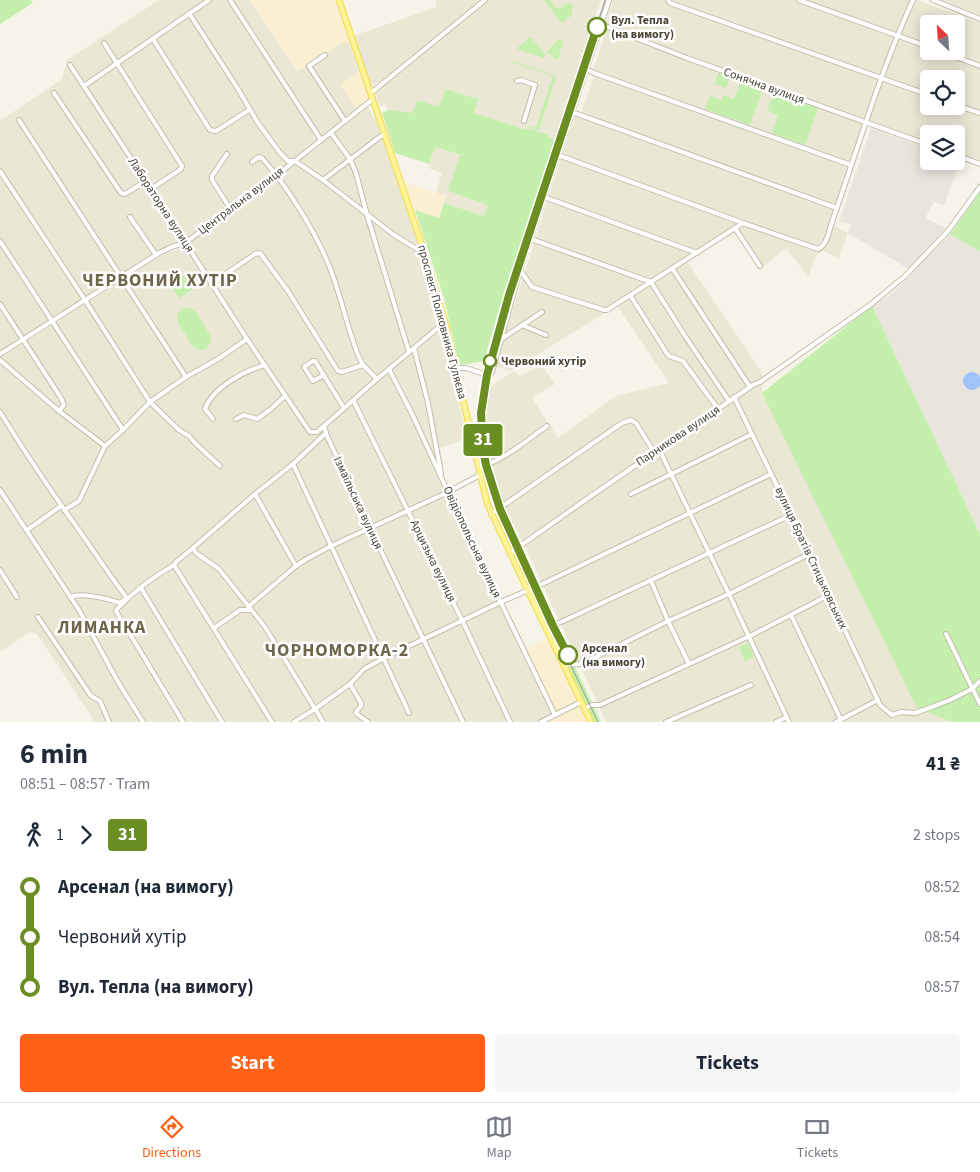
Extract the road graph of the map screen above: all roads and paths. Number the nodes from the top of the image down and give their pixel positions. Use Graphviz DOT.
graph roads {
  1 [pos="209,0"];
  2 [pos="230,0"];
  3 [pos="339,0"];
  4 [pos="485,0"];
  5 [pos="608,0"];
  6 [pos="668,0"];
  7 [pos="799,0"];
  8 [pos="913,0"];
  9 [pos="932,0"];
  10 [pos="189,13"];
  11 [pos="980,19"];
  12 [pos="600,24"];
  13 [pos="897,35"];
  14 [pos="153,39"];
  15 [pos="104,43"];
  16 [pos="920,44"];
  17 [pos="325,56"];
  18 [pos="964,60"];
  19 [pos="116,63"];
  20 [pos="70,65"];
  21 [pos="980,66"];
  22 [pos="586,69"];
  23 [pos="881,77"];
  24 [pos="517,82"];
  25 [pos="84,86"];
  26 [pos="920,92"];
  27 [pos="371,93"];
  28 [pos="54,94"];
  29 [pos="373,99"];
  30 [pos="965,108"];
  31 [pos="249,110"];
  32 [pos="572,112"];
  33 [pos="980,114"];
  34 [pos="19,120"];
  35 [pos="345,121"];
  36 [pos="524,121"];
  37 [pos="865,122"];
  38 [pos="331,132"];
  39 [pos="385,133"];
  40 [pos="321,140"];
  41 [pos="920,142"];
  42 [pos="227,154"];
  43 [pos="558,155"];
  44 [pos="965,158"];
  45 [pos="350,160"];
  46 [pos="294,161"];
  47 [pos="252,162"];
  48 [pos="980,164"];
  49 [pos="851,165"];
  50 [pos="0,171"];
  51 [pos="277,175"];
  52 [pos="323,180"];
  53 [pos="146,181"];
  54 [pos="980,187"];
  55 [pos="151,189"];
  56 [pos="544,197"];
  57 [pos="837,208"];
  58 [pos="231,210"];
  59 [pos="367,215"];
  60 [pos="130,217"];
  61 [pos="743,223"];
  62 [pos="735,228"];
  63 [pos="531,239"];
  64 [pos="0,241"];
  65 [pos="185,243"];
  66 [pos="696,252"];
  67 [pos="425,254"];
  68 [pos="156,255"];
  69 [pos="760,266"];
  70 [pos="672,268"];
  71 [pos="520,270"];
  72 [pos="121,277"];
  73 [pos="651,282"];
  74 [pos="211,284"];
  75 [pos="630,295"];
  76 [pos="85,300"];
  77 [pos="0,304"];
  78 [pos="542,312"];
  79 [pos="52,320"];
  80 [pos="444,322"];
  81 [pos="522,325"];
  82 [pos="546,335"];
  83 [pos="23,339"];
  84 [pos="247,339"];
  85 [pos="500,340"];
  86 [pos="414,348"];
  87 [pos="409,352"];
  88 [pos="0,354"];
  89 [pos="0,360"];
  90 [pos="264,365"];
  91 [pos="363,366"];
  92 [pos="455,368"];
  93 [pos="389,369"];
  94 [pos="324,375"];
  95 [pos="186,377"];
  96 [pos="377,379"];
  97 [pos="750,387"];
  98 [pos="285,396"];
  99 [pos="734,397"];
  100 [pos="353,400"];
  101 [pos="729,401"];
  102 [pos="150,402"];
  103 [pos="344,408"];
  104 [pos="718,409"];
  105 [pos="59,411"];
  106 [pos="0,412"];
  107 [pos="213,419"];
  108 [pos="236,419"];
  109 [pos="324,426"];
  110 [pos="547,426"];
  111 [pos="123,430"];
  112 [pos="326,432"];
  113 [pos="752,434"];
  114 [pos="105,446"];
  115 [pos="659,449"];
  116 [pos="654,452"];
  117 [pos="293,464"];
  118 [pos="220,466"];
  119 [pos="478,466"];
  120 [pos="671,474"];
  121 [pos="771,474"];
  122 [pos="480,475"];
  123 [pos="442,479"];
  124 [pos="0,490"];
  125 [pos="448,490"];
  126 [pos="255,494"];
  127 [pos="630,494"];
  128 [pos="63,508"];
  129 [pos="408,510"];
  130 [pos="690,512"];
  131 [pos="492,514"];
  132 [pos="791,515"];
  133 [pos="370,528"];
  134 [pos="27,530"];
  135 [pos="331,546"];
  136 [pos="193,548"];
  137 [pos="510,553"];
  138 [pos="710,553"];
  139 [pos="809,554"];
  140 [pos="175,566"];
  141 [pos="296,566"];
  142 [pos="0,570"];
  143 [pos="651,581"];
  144 [pos="141,588"];
  145 [pos="528,591"];
  146 [pos="730,594"];
  147 [pos="829,595"];
  148 [pos="17,597"];
  149 [pos="70,597"];
  150 [pos="127,598"];
  151 [pos="501,602"];
  152 [pos="250,608"];
  153 [pos="791,615"];
  154 [pos="38,617"];
  155 [pos="462,620"];
  156 [pos="668,621"];
  157 [pos="214,628"];
  158 [pos="546,629"];
  159 [pos="946,634"];
  160 [pos="750,636"];
  161 [pos="424,639"];
  162 [pos="384,658"];
  163 [pos="689,664"];
  164 [pos="564,666"];
  165 [pos="980,681"];
  166 [pos="350,684"];
  167 [pos="751,685"];
  168 [pos="972,688"];
  169 [pos="878,700"];
  170 [pos="581,702"];
  171 [pos="980,704"];
  172 [pos="585,708"];
  173 [pos="315,710"];
  174 [pos="409,713"];
  175 [pos="554,715"];
  176 [pos="787,717"];
  177 [pos="838,721"];
  178 [pos="109,722"];
  179 [pos="143,722"];
  180 [pos="183,722"];
  181 [pos="222,722"];
  182 [pos="272,722"];
  183 [pos="294,722"];
  184 [pos="323,722"];
  185 [pos="368,722"];
  186 [pos="463,722"];
  187 [pos="510,722"];
  188 [pos="541,722"];
  189 [pos="591,722"];
  190 [pos="666,722"];
  191 [pos="776,722"];
  192 [pos="789,722"];
  1 -- 10 [label="street"];
  2 -- 40 [label="street"];
  3 -- 27 [label="main road, проспект Полковника Гуляєва"];
  4 -- 27 [label="street"];
  5 -- 12 [label="street"];
  6 -- 23 [label="street"];
  7 -- 13 [label="street"];
  8 -- 13 [label="street"];
  9 -- 11 [label="street"];
  10 -- 14 [label="street"];
  10 -- 31 [label="street"];
  12 -- 22 [label="street"];
  12 -- 37 [label="street, Сонячна вулиця"];
  13 -- 16 [label="street"];
  13 -- 23 [label="street"];
  14 -- 19 [label="street"];
  14 -- 31 [label="street"];
  15 -- 19 [label="street"];
  17 -- 35 [label="street"];
  18 -- 21 [label="street"];
  19 -- 25 [label="street"];
  19 -- 55 [label="street"];
  20 -- 25 [label="street, Лабораторна вулиця"];
  22 -- 32 [label="street"];
  22 -- 49 [label="street"];
  23 -- 26 [label="street"];
  23 -- 37 [label="street"];
  24 -- 36 [label="street"];
  25 -- 53 [label="street, Лабораторна вулиця"];
  27 -- 29 [label="main road, проспект Полковника Гуляєва"];
  28 -- 53 [label="street"];
  29 -- 35 [label="street, Центральна вулиця"];
  29 -- 39 [label="main road, проспект Полковника Гуляєва"];
  30 -- 33 [label="street"];
  31 -- 46 [label="street"];
  32 -- 43 [label="street"];
  32 -- 57 [label="street"];
  34 -- 72 [label="street"];
  35 -- 38 [label="street, Центральна вулиця"];
  37 -- 41 [label="street, Сонячна вулиця"];
  37 -- 49 [label="street"];
  38 -- 40 [label="street, Центральна вулиця"];
  38 -- 45 [label="street"];
  39 -- 45 [label="street"];
  39 -- 67 [label="main road, проспект Полковника Гуляєва"];
  40 -- 46 [label="street, Центральна вулиця"];
  42 -- 58 [label="street"];
  43 -- 56 [label="street"];
  43 -- 61 [label="street"];
  44 -- 48 [label="street"];
  45 -- 52 [label="street"];
  45 -- 59 [label="street"];
  46 -- 51 [label="street, Центральна вулиця"];
  46 -- 52 [label="street"];
  47 -- 51 [label="street"];
  49 -- 57 [label="street"];
  50 -- 76 [label="street"];
  51 -- 58 [label="street, Центральна вулиця"];
  51 -- 91 [label="street"];
  52 -- 59 [label="street"];
  53 -- 55 [label="street, Лабораторна вулиця"];
  54 -- 97 [label="street, Парникова вулиця"];
  55 -- 65 [label="street, Лабораторна вулиця"];
  56 -- 63 [label="street"];
  56 -- 66 [label="street"];
  57 -- 61 [label="street"];
  58 -- 65 [label="street, Центральна вулиця"];
  59 -- 67 [label="street"];
  59 -- 87 [label="street"];
  60 -- 68 [label="street"];
  61 -- 62 [label="street"];
  62 -- 66 [label="street"];
  62 -- 69 [label="street"];
  63 -- 71 [label="street"];
  63 -- 73 [label="street"];
  64 -- 79 [label="street"];
  65 -- 68 [label="street, Центральна вулиця"];
  65 -- 74 [label="street, Лабораторна вулиця"];
  66 -- 70 [label="street"];
  67 -- 80 [label="main road, проспект Полковника Гуляєва"];
  68 -- 72 [label="street, Центральна вулиця"];
  70 -- 73 [label="street"];
  70 -- 97 [label="street"];
  71 -- 75 [label="street"];
  71 -- 85 [label="street"];
  72 -- 76 [label="street, Центральна вулиця"];
  72 -- 95 [label="street"];
  73 -- 75 [label="street"];
  73 -- 101 [label="street"];
  74 -- 84 [label="street, Лабораторна вулиця"];
  74 -- 91 [label="street"];
  75 -- 104 [label="street"];
  76 -- 79 [label="street, Центральна вулиця"];
  76 -- 102 [label="street"];
  77 -- 83 [label="street"];
  78 -- 81 [label="street"];
  79 -- 83 [label="street, Центральна вулиця"];
  79 -- 111 [label="street"];
  80 -- 86 [label="street"];
  80 -- 92 [label="main road, проспект Полковника Гуляєва"];
  81 -- 82 [label="street"];
  81 -- 85 [label="street"];
  83 -- 88 [label="street, Центральна вулиця"];
  83 -- 105 [label="street"];
  84 -- 90 [label="street, Лабораторна вулиця"];
  84 -- 95 [label="street"];
  85 -- 92 [label="street"];
  86 -- 87 [label="street"];
  86 -- 123 [label="street"];
  87 -- 93 [label="street"];
  89 -- 105 [label="street"];
  90 -- 98 [label="street, Лабораторна вулиця"];
  90 -- 107 [label="street"];
  91 -- 96 [label="street"];
  92 -- 119 [label="main road, проспект Полковника Гуляєва"];
  93 -- 96 [label="street"];
  93 -- 123 [label="street, Овідіопольська вулиця"];
  94 -- 94 [label="street"];
  94 -- 103 [label="street"];
  95 -- 102 [label="street"];
  96 -- 100 [label="street"];
  97 -- 99 [label="street, Парникова вулиця"];
  98 -- 108 [label="street"];
  98 -- 109 [label="street, Лабораторна вулиця"];
  99 -- 101 [label="street, Парникова вулиця"];
  99 -- 113 [label="street, вулиця Братів Стицьковських"];
  100 -- 103 [label="street"];
  100 -- 129 [label="street, Арцизька вулиця"];
  101 -- 104 [label="street, Парникова вулиця"];
  102 -- 111 [label="street"];
  102 -- 118 [label="street"];
  103 -- 109 [label="street"];
  104 -- 115 [label="street, Парникова вулиця"];
  105 -- 114 [label="street"];
  106 -- 128 [label="street"];
  109 -- 112 [label="street, Ізмаїльська вулиця"];
  110 -- 119 [label="street"];
  111 -- 114 [label="street"];
  112 -- 117 [label="street"];
  112 -- 133 [label="street, Ізмаїльська вулиця"];
  113 -- 120 [label="street"];
  113 -- 121 [label="street, вулиця Братів Стицьковських"];
  114 -- 128 [label="street"];
  115 -- 116 [label="street, Парникова вулиця"];
  115 -- 120 [label="street"];
  116 -- 131 [label="street"];
  116 -- 137 [label="street, Парникова вулиця"];
  117 -- 126 [label="street"];
  117 -- 135 [label="street"];
  119 -- 122 [label="main road, проспект Полковника Гуляєва"];
  120 -- 127 [label="street"];
  120 -- 130 [label="street"];
  121 -- 130 [label="street"];
  121 -- 132 [label="street, вулиця Братів Стицьковських"];
  122 -- 125 [label="street"];
  122 -- 131 [label="main road, проспект Полковника Гуляєва"];
  123 -- 125 [label="street, Овідіопольська вулиця"];
  124 -- 134 [label="street"];
  125 -- 129 [label="street"];
  125 -- 151 [label="street, Овідіопольська вулиця"];
  126 -- 136 [label="street"];
  126 -- 141 [label="street"];
  128 -- 134 [label="street"];
  128 -- 150 [label="street"];
  129 -- 133 [label="street"];
  129 -- 155 [label="street, Арцизька вулиця"];
  130 -- 138 [label="street"];
  130 -- 145 [label="street"];
  131 -- 137 [label="main road, проспект Полковника Гуляєва"];
  132 -- 138 [label="street"];
  132 -- 139 [label="street, вулиця Братів Стицьковських"];
  133 -- 135 [label="street"];
  133 -- 161 [label="street, Ізмаїльська вулиця"];
  134 -- 149 [label="street"];
  135 -- 141 [label="street"];
  135 -- 162 [label="street"];
  136 -- 140 [label="street"];
  136 -- 152 [label="street"];
  137 -- 145 [label="main road, проспект Полковника Гуляєва"];
  138 -- 143 [label="street"];
  138 -- 146 [label="street"];
  139 -- 146 [label="street"];
  139 -- 147 [label="street, вулиця Братів Стицьковських"];
  140 -- 144 [label="street"];
  140 -- 157 [label="street"];
  141 -- 152 [label="street"];
  142 -- 148 [label="street"];
  143 -- 156 [label="street"];
  143 -- 158 [label="street"];
  144 -- 150 [label="street"];
  144 -- 181 [label="street"];
  145 -- 151 [label="street"];
  145 -- 158 [label="main road, проспект Полковника Гуляєва"];
  146 -- 156 [label="street"];
  146 -- 160 [label="street"];
  147 -- 153 [label="street"];
  147 -- 169 [label="street, вулиця Братів Стицьковських"];
  149 -- 150 [label="street"];
  149 -- 179 [label="street"];
  150 -- 180 [label="street"];
  151 -- 155 [label="street"];
  151 -- 175 [label="street, Овідіопольська вулиця"];
  152 -- 157 [label="street"];
  152 -- 173 [label="street"];
  153 -- 160 [label="street"];
  153 -- 177 [label="street"];
  154 -- 178 [label="street"];
  155 -- 161 [label="street"];
  155 -- 187 [label="street, Арцизька вулиця"];
  156 -- 163 [label="street"];
  156 -- 164 [label="street"];
  157 -- 182 [label="street"];
  158 -- 164 [label="main road, проспект Полковника Гуляєва"];
  159 -- 168 [label="street"];
  160 -- 163 [label="street"];
  160 -- 176 [label="street"];
  161 -- 162 [label="street"];
  161 -- 186 [label="street, Ізмаїльська вулиця"];
  162 -- 166 [label="street"];
  162 -- 174 [label="street"];
  163 -- 172 [label="street"];
  164 -- 170 [label="main road, проспект Полковника Гуляєва"];
  165 -- 168 [label="street"];
  166 -- 173 [label="street"];
  166 -- 185 [label="street"];
  167 -- 190 [label="street"];
  168 -- 169 [label="street, вулиця Братів Стицьковських"];
  168 -- 171 [label="street"];
  169 -- 177 [label="street"];
  170 -- 172 [label="main road, проспект Полковника Гуляєва"];
  170 -- 175 [label="street"];
  172 -- 189 [label="main road, проспект Полковника Гуляєва"];
  173 -- 183 [label="street"];
  173 -- 184 [label="street"];
  175 -- 188 [label="street"];
  176 -- 191 [label="street"];
  176 -- 192 [label="street"];
}
